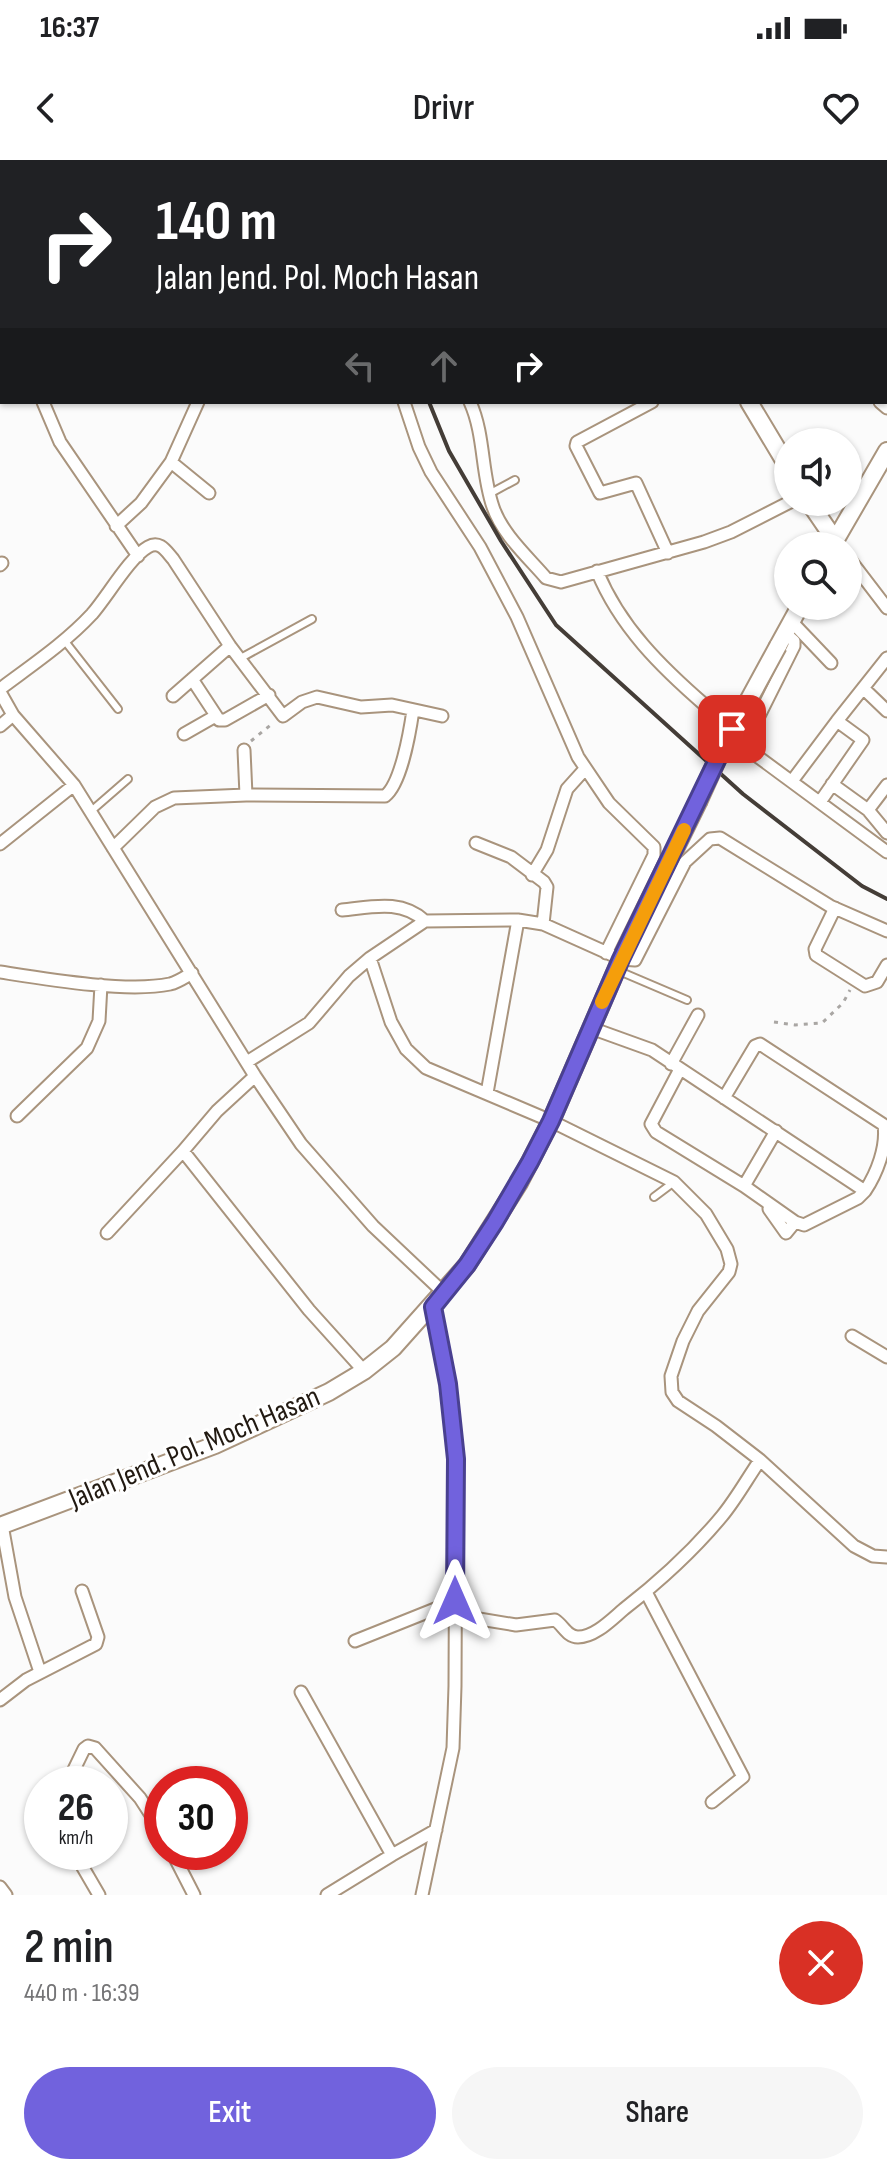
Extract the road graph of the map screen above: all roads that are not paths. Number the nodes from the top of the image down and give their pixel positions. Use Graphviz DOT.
graph roads {
  1 [pos="44,404"];
  2 [pos="197,404"];
  3 [pos="405,404"];
  4 [pos="471,404"];
  5 [pos="648,404"];
  6 [pos="750,404"];
  7 [pos="774,444"];
  8 [pos="884,460"];
  9 [pos="171,462"];
  10 [pos="515,480"];
  11 [pos="209,493"];
  12 [pos="489,494"];
  13 [pos="774,510"];
  14 [pos="116,526"];
  15 [pos="843,532"];
  16 [pos="668,553"];
  17 [pos="138,556"];
  18 [pos="597,571"];
  19 [pos="862,575"];
  20 [pos="887,608"];
  21 [pos="312,619"];
  22 [pos="794,620"];
  23 [pos="787,635"];
  24 [pos="64,640"];
  25 [pos="230,646"];
  26 [pos="887,658"];
  27 [pos="239,659"];
  28 [pos="831,663"];
  29 [pos="192,679"];
  30 [pos="863,688"];
  31 [pos="0,690"];
  32 [pos="269,695"];
  33 [pos="173,696"];
  34 [pos="706,706"];
  35 [pos="118,709"];
  36 [pos="413,710"];
  37 [pos="887,711"];
  38 [pos="13,715"];
  39 [pos="442,716"];
  40 [pos="217,717"];
  41 [pos="837,721"];
  42 [pos="0,726"];
  43 [pos="184,734"];
  44 [pos="244,750"];
  45 [pos="585,769"];
  46 [pos="128,779"];
  47 [pos="792,781"];
  48 [pos="832,784"];
  49 [pos="74,785"];
  50 [pos="887,785"];
  51 [pos="246,795"];
  52 [pos="820,802"];
  53 [pos="868,810"];
  54 [pos="90,812"];
  55 [pos="887,833"];
  56 [pos="476,843"];
  57 [pos="0,844"];
  58 [pos="113,848"];
  59 [pos="887,852"];
  60 [pos="532,875"];
  61 [pos="835,908"];
  62 [pos="342,910"];
  63 [pos="518,920"];
  64 [pos="425,921"];
  65 [pos="543,924"];
  66 [pos="887,931"];
  67 [pos="370,958"];
  68 [pos="614,961"];
  69 [pos="887,965"];
  70 [pos="0,972"];
  71 [pos="192,973"];
  72 [pos="101,985"];
  73 [pos="687,1000"];
  74 [pos="698,1015"];
  75 [pos="591,1028"];
  76 [pos="247,1062"];
  77 [pos="675,1067"];
  78 [pos="255,1076"];
  79 [pos="487,1093"];
  80 [pos="724,1098"];
  81 [pos="17,1116"];
  82 [pos="551,1121"];
  83 [pos="776,1131"];
  84 [pos="183,1151"];
  85 [pos="674,1182"];
  86 [pos="744,1186"];
  87 [pos="865,1191"];
  88 [pos="654,1197"];
  89 [pos="107,1233"];
  90 [pos="438,1300"];
  91 [pos="852,1336"];
  92 [pos="887,1357"];
  93 [pos="364,1371"];
  94 [pos="760,1460"];
  95 [pos="1,1525"];
  96 [pos="887,1557"];
  97 [pos="82,1591"];
  98 [pos="646,1592"];
  99 [pos="455,1601"];
  100 [pos="455,1615"];
  101 [pos="355,1641"];
  102 [pos="40,1672"];
  103 [pos="301,1692"];
  104 [pos="0,1700"];
  105 [pos="76,1766"];
  106 [pos="111,1766"];
  107 [pos="128,1785"];
  108 [pos="712,1802"];
  109 [pos="144,1803"];
  110 [pos="436,1830"];
  111 [pos="392,1855"];
  112 [pos="84,1870"];
  113 [pos="180,1870"];
  114 [pos="0,1887"];
  115 [pos="191,1894"];
  116 [pos="6,1895"];
  117 [pos="99,1895"];
  118 [pos="327,1895"];
  119 [pos="422,1895"];
  1 -- 14 [label="street"];
  2 -- 9 [label="street"];
  3 -- 45 [label="street"];
  4 -- 12 [label="street"];
  5 -- 16 [label="street"];
  6 -- 7 [label="main road"];
  8 -- 15 [label="main road"];
  9 -- 11 [label="street"];
  9 -- 14 [label="street"];
  10 -- 12 [label="lane"];
  12 -- 18 [label="street"];
  13 -- 16 [label="street"];
  14 -- 17 [label="street"];
  16 -- 18 [label="street"];
  17 -- 24 [label="street"];
  17 -- 25 [label="street"];
  18 -- 34 [label="street"];
  19 -- 20 [label="street"];
  21 -- 27 [label="lane"];
  22 -- 23 [label="main road, Jalan Jend. Pol. Moch Hasan"];
  23 -- 28 [label="street"];
  23 -- 47 [label="street"];
  23 -- 68 [label="main road, Jalan Jend. Pol. Moch Hasan, bridge"];
  24 -- 31 [label="street"];
  24 -- 35 [label="lane"];
  25 -- 27 [label="street"];
  25 -- 29 [label="street"];
  26 -- 30 [label="street"];
  27 -- 32 [label="street"];
  29 -- 33 [label="street"];
  29 -- 40 [label="street"];
  30 -- 37 [label="street"];
  30 -- 41 [label="street"];
  31 -- 38 [label="street"];
  32 -- 36 [label="street"];
  32 -- 40 [label="street"];
  36 -- 39 [label="street"];
  36 -- 51 [label="street"];
  38 -- 42 [label="street"];
  38 -- 49 [label="street"];
  40 -- 43 [label="street"];
  41 -- 47 [label="street"];
  41 -- 48 [label="street"];
  44 -- 51 [label="street"];
  45 -- 60 [label="street"];
  45 -- 68 [label="street"];
  46 -- 54 [label="lane"];
  47 -- 52 [label="street"];
  48 -- 52 [label="street"];
  48 -- 53 [label="street"];
  49 -- 54 [label="street"];
  49 -- 57 [label="street"];
  50 -- 53 [label="street"];
  51 -- 58 [label="street"];
  52 -- 59 [label="street"];
  53 -- 55 [label="street"];
  54 -- 58 [label="street"];
  56 -- 60 [label="street"];
  58 -- 71 [label="street"];
  60 -- 65 [label="street"];
  61 -- 66 [label="street"];
  61 -- 68 [label="street"];
  61 -- 69 [label="street"];
  62 -- 64 [label="street"];
  63 -- 64 [label="street"];
  63 -- 65 [label="street"];
  63 -- 79 [label="street"];
  64 -- 67 [label="street"];
  65 -- 68 [label="street"];
  67 -- 76 [label="street"];
  67 -- 79 [label="street"];
  68 -- 73 [label="lane"];
  68 -- 75 [label="main road, Jalan Jend. Pol. Moch Hasan"];
  70 -- 72 [label="street"];
  71 -- 72 [label="street"];
  71 -- 76 [label="street"];
  72 -- 81 [label="street"];
  74 -- 77 [label="street"];
  75 -- 77 [label="street"];
  75 -- 82 [label="main road, Jalan Jend. Pol. Moch Hasan"];
  76 -- 78 [label="street"];
  77 -- 80 [label="street"];
  77 -- 86 [label="street"];
  78 -- 84 [label="street"];
  78 -- 90 [label="street"];
  79 -- 82 [label="street"];
  80 -- 83 [label="street"];
  80 -- 87 [label="street"];
  82 -- 85 [label="street"];
  82 -- 90 [label="main road, Jalan Jend. Pol. Moch Hasan"];
  83 -- 86 [label="street"];
  83 -- 87 [label="street"];
  84 -- 89 [label="street"];
  84 -- 93 [label="street"];
  85 -- 88 [label="lane"];
  85 -- 94 [label="street"];
  86 -- 87 [label="street"];
  90 -- 93 [label="main road, Jalan Jend. Pol. Moch Hasan"];
  90 -- 99 [label="street"];
  91 -- 92 [label="street"];
  93 -- 95 [label="main road, Jalan Jend. Pol. Moch Hasan"];
  94 -- 96 [label="street"];
  94 -- 98 [label="street"];
  95 -- 102 [label="street"];
  97 -- 102 [label="street"];
  98 -- 100 [label="street"];
  98 -- 108 [label="street"];
  99 -- 100 [label="street"];
  99 -- 101 [label="street"];
  100 -- 110 [label="street"];
  102 -- 104 [label="street"];
  103 -- 111 [label="street"];
  105 -- 106 [label="street"];
  107 -- 109 [label="street"];
  110 -- 111 [label="street"];
  110 -- 119 [label="street"];
  111 -- 118 [label="street"];
  112 -- 117 [label="street"];
  113 -- 115 [label="street"];
  114 -- 116 [label="street"];
}
